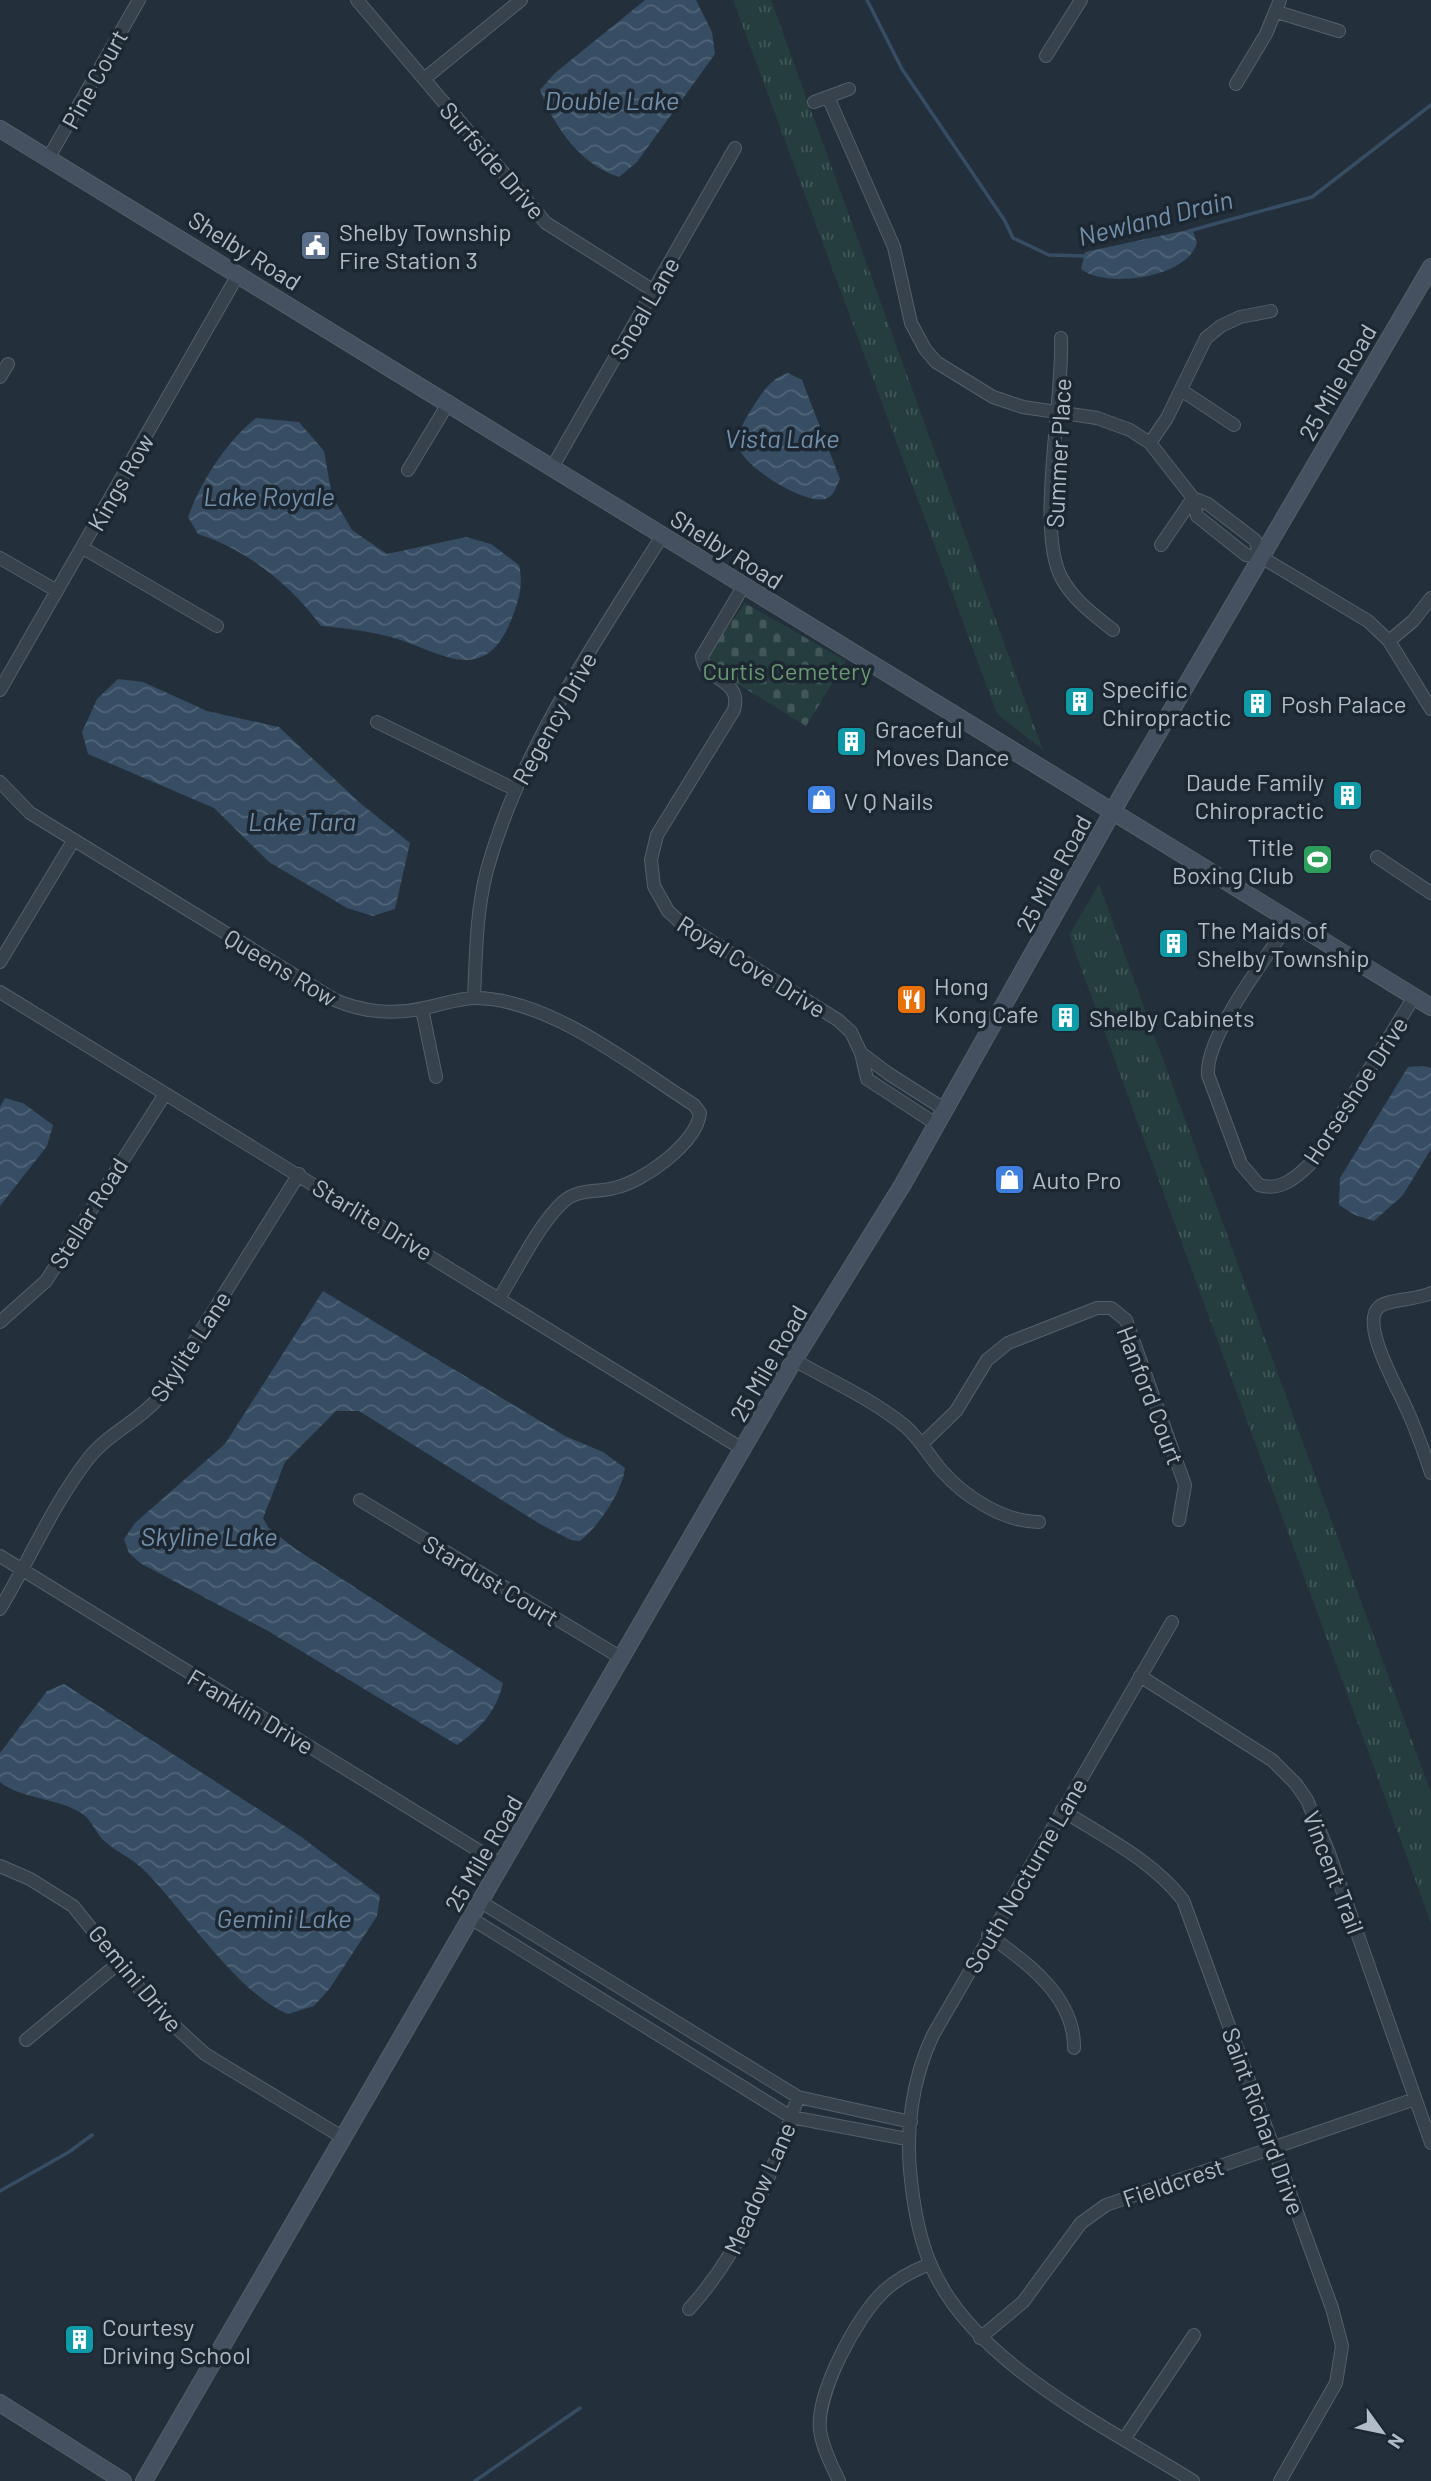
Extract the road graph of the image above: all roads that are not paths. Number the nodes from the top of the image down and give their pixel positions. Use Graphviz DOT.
graph roads {
  1 [pos="139,0"];
  2 [pos="357,0"];
  3 [pos="521,0"];
  4 [pos="1080,0"];
  5 [pos="1278,6"];
  6 [pos="1339,31"];
  7 [pos="1046,56"];
  8 [pos="424,79"];
  9 [pos="1237,84"];
  10 [pos="849,89"];
  11 [pos="828,97"];
  12 [pos="814,102"];
  13 [pos="0,129"];
  14 [pos="735,148"];
  15 [pos="48,157"];
  16 [pos="1431,267"];
  17 [pos="239,273"];
  18 [pos="654,291"];
  19 [pos="1271,311"];
  20 [pos="1061,338"];
  21 [pos="8,364"];
  22 [pos="0,377"];
  23 [pos="1181,390"];
  24 [pos="449,402"];
  25 [pos="1059,413"];
  26 [pos="1234,425"];
  27 [pos="1150,443"];
  28 [pos="553,467"];
  29 [pos="408,470"];
  30 [pos="1193,498"];
  31 [pos="662,536"];
  32 [pos="1161,545"];
  33 [pos="83,548"];
  34 [pos="1261,557"];
  35 [pos="0,558"];
  36 [pos="743,587"];
  37 [pos="57,591"];
  38 [pos="1431,598"];
  39 [pos="217,626"];
  40 [pos="1113,630"];
  41 [pos="1389,641"];
  42 [pos="0,690"];
  43 [pos="1431,709"];
  44 [pos="377,722"];
  45 [pos="0,782"];
  46 [pos="514,789"];
  47 [pos="1112,814"];
  48 [pos="73,841"];
  49 [pos="1377,857"];
  50 [pos="1431,893"];
  51 [pos="1290,920"];
  52 [pos="0,961"];
  53 [pos="0,992"];
  54 [pos="1414,997"];
  55 [pos="474,998"];
  56 [pos="1431,1007"];
  57 [pos="422,1009"];
  58 [pos="862,1053"];
  59 [pos="436,1077"];
  60 [pos="165,1094"];
  61 [pos="944,1109"];
  62 [pos="936,1124"];
  63 [pos="299,1174"];
  64 [pos="1431,1293"];
  65 [pos="500,1297"];
  66 [pos="0,1322"];
  67 [pos="794,1360"];
  68 [pos="923,1443"];
  69 [pos="744,1450"];
  70 [pos="1431,1473"];
  71 [pos="360,1500"];
  72 [pos="1180,1520"];
  73 [pos="1039,1522"];
  74 [pos="0,1556"];
  75 [pos="23,1572"];
  76 [pos="0,1609"];
  77 [pos="1172,1622"];
  78 [pos="623,1659"];
  79 [pos="1140,1676"];
  80 [pos="1062,1810"];
  81 [pos="502,1865"];
  82 [pos="0,1867"];
  83 [pos="481,1902"];
  84 [pos="472,1919"];
  85 [pos="516,1925"];
  86 [pos="988,1935"];
  87 [pos="506,1940"];
  88 [pos="120,1962"];
  89 [pos="642,2004"];
  90 [pos="635,2019"];
  91 [pos="26,2040"];
  92 [pos="1074,2048"];
  93 [pos="798,2097"];
  94 [pos="1415,2099"];
  95 [pos="791,2117"];
  96 [pos="911,2122"];
  97 [pos="342,2137"];
  98 [pos="907,2139"];
  99 [pos="1431,2143"];
  100 [pos="1274,2148"];
  101 [pos="930,2264"];
  102 [pos="689,2309"];
  103 [pos="1194,2335"];
  104 [pos="981,2338"];
  105 [pos="0,2403"];
  106 [pos="1125,2438"];
  107 [pos="123,2481"];
  108 [pos="144,2481"];
  109 [pos="839,2481"];
  110 [pos="1193,2481"];
  111 [pos="1280,2481"];
  1 -- 15 [label="street, Pine Court"];
  2 -- 8 [label="street, Surfside Drive"];
  3 -- 8 [label="street"];
  4 -- 7 [label="street"];
  5 -- 6 [label="street"];
  5 -- 9 [label="street"];
  8 -- 18 [label="street, Surfside Drive"];
  10 -- 11 [label="street"];
  11 -- 12 [label="street"];
  11 -- 25 [label="street"];
  13 -- 15 [label="street, Shelby Road"];
  14 -- 18 [label="street, Snoal Lane"];
  15 -- 17 [label="street, Shelby Road"];
  16 -- 34 [label="street, 25 Mile Road"];
  17 -- 24 [label="street, Shelby Road"];
  17 -- 33 [label="street, Kings Row"];
  18 -- 28 [label="street, Snoal Lane"];
  19 -- 23 [label="street"];
  20 -- 25 [label="street, Summer Place"];
  21 -- 22 [label="street"];
  23 -- 26 [label="street"];
  23 -- 27 [label="street"];
  24 -- 28 [label="street, Shelby Road"];
  24 -- 29 [label="street"];
  25 -- 27 [label="street"];
  25 -- 40 [label="street, Summer Place"];
  27 -- 30 [label="street"];
  28 -- 31 [label="street, Shelby Road"];
  30 -- 32 [label="street"];
  30 -- 34 [label="street"];
  31 -- 36 [label="street, Shelby Road"];
  31 -- 46 [label="street, Regency Drive"];
  33 -- 37 [label="street, Kings Row"];
  33 -- 39 [label="street"];
  34 -- 41 [label="street"];
  34 -- 47 [label="street, 25 Mile Road"];
  35 -- 37 [label="street"];
  36 -- 47 [label="street, Shelby Road"];
  36 -- 58 [label="street, Royal Cove Drive"];
  37 -- 42 [label="street, Kings Row"];
  38 -- 41 [label="street"];
  41 -- 43 [label="street"];
  44 -- 46 [label="street"];
  45 -- 48 [label="street, Queens Row"];
  46 -- 55 [label="street, Regency Drive"];
  47 -- 51 [label="street, Shelby Road"];
  47 -- 61 [label="street, 25 Mile Road"];
  48 -- 52 [label="street"];
  48 -- 57 [label="street, Queens Row"];
  49 -- 50 [label="street"];
  51 -- 54 [label="street, Shelby Road"];
  51 -- 54 [label="street, Horseshoe Drive"];
  53 -- 60 [label="street, Starlite Drive"];
  54 -- 56 [label="street, Shelby Road"];
  55 -- 57 [label="street, Queens Row"];
  55 -- 65 [label="street, Queens Row"];
  57 -- 59 [label="street"];
  58 -- 61 [label="street, Royal Cove Drive"];
  58 -- 62 [label="street, Royal Cove Drive"];
  60 -- 63 [label="street, Starlite Drive"];
  60 -- 66 [label="street, Stellar Road"];
  61 -- 62 [label="street, 25 Mile Road"];
  62 -- 67 [label="street, 25 Mile Road"];
  63 -- 65 [label="street, Starlite Drive"];
  63 -- 75 [label="street, Skylite Lane"];
  64 -- 70 [label="street"];
  65 -- 69 [label="street, Starlite Drive"];
  67 -- 68 [label="street"];
  67 -- 69 [label="street, 25 Mile Road"];
  68 -- 72 [label="street, Hanford Court"];
  68 -- 73 [label="street"];
  69 -- 78 [label="street, 25 Mile Road"];
  71 -- 78 [label="street, Stardust Court"];
  74 -- 75 [label="street, Franklin Drive"];
  75 -- 76 [label="street, Skylite Lane"];
  75 -- 81 [label="street, Franklin Drive"];
  77 -- 79 [label="street, South Nocturne Lane"];
  78 -- 81 [label="street, 25 Mile Road"];
  79 -- 80 [label="street, South Nocturne Lane"];
  79 -- 94 [label="street, Vincent Trail"];
  80 -- 86 [label="street, South Nocturne Lane"];
  80 -- 100 [label="street, Saint Richard Drive"];
  81 -- 83 [label="street, 25 Mile Road"];
  82 -- 88 [label="street, Gemini Drive"];
  83 -- 84 [label="street, 25 Mile Road"];
  83 -- 85 [label="street"];
  84 -- 87 [label="street"];
  84 -- 97 [label="street, 25 Mile Road"];
  85 -- 87 [label="street"];
  85 -- 89 [label="street"];
  86 -- 92 [label="street"];
  86 -- 96 [label="street, South Nocturne Lane"];
  87 -- 90 [label="street"];
  88 -- 91 [label="street"];
  88 -- 97 [label="street, Gemini Drive"];
  89 -- 90 [label="street"];
  89 -- 93 [label="street"];
  90 -- 95 [label="street"];
  93 -- 95 [label="street, Meadow Lane"];
  93 -- 96 [label="street"];
  94 -- 99 [label="street, Vincent Trail"];
  94 -- 100 [label="street, Fieldcrest"];
  95 -- 98 [label="street"];
  95 -- 102 [label="street, Meadow Lane"];
  96 -- 98 [label="street, South Nocturne Lane"];
  97 -- 108 [label="street, 25 Mile Road"];
  98 -- 101 [label="street, South Nocturne Lane"];
  100 -- 104 [label="street, Fieldcrest"];
  100 -- 111 [label="street, Saint Richard Drive"];
  101 -- 104 [label="street, South Nocturne Lane"];
  101 -- 109 [label="street"];
  103 -- 106 [label="street"];
  104 -- 106 [label="street, South Nocturne Lane"];
  105 -- 107 [label="street"];
  106 -- 110 [label="street, South Nocturne Lane"];
}
